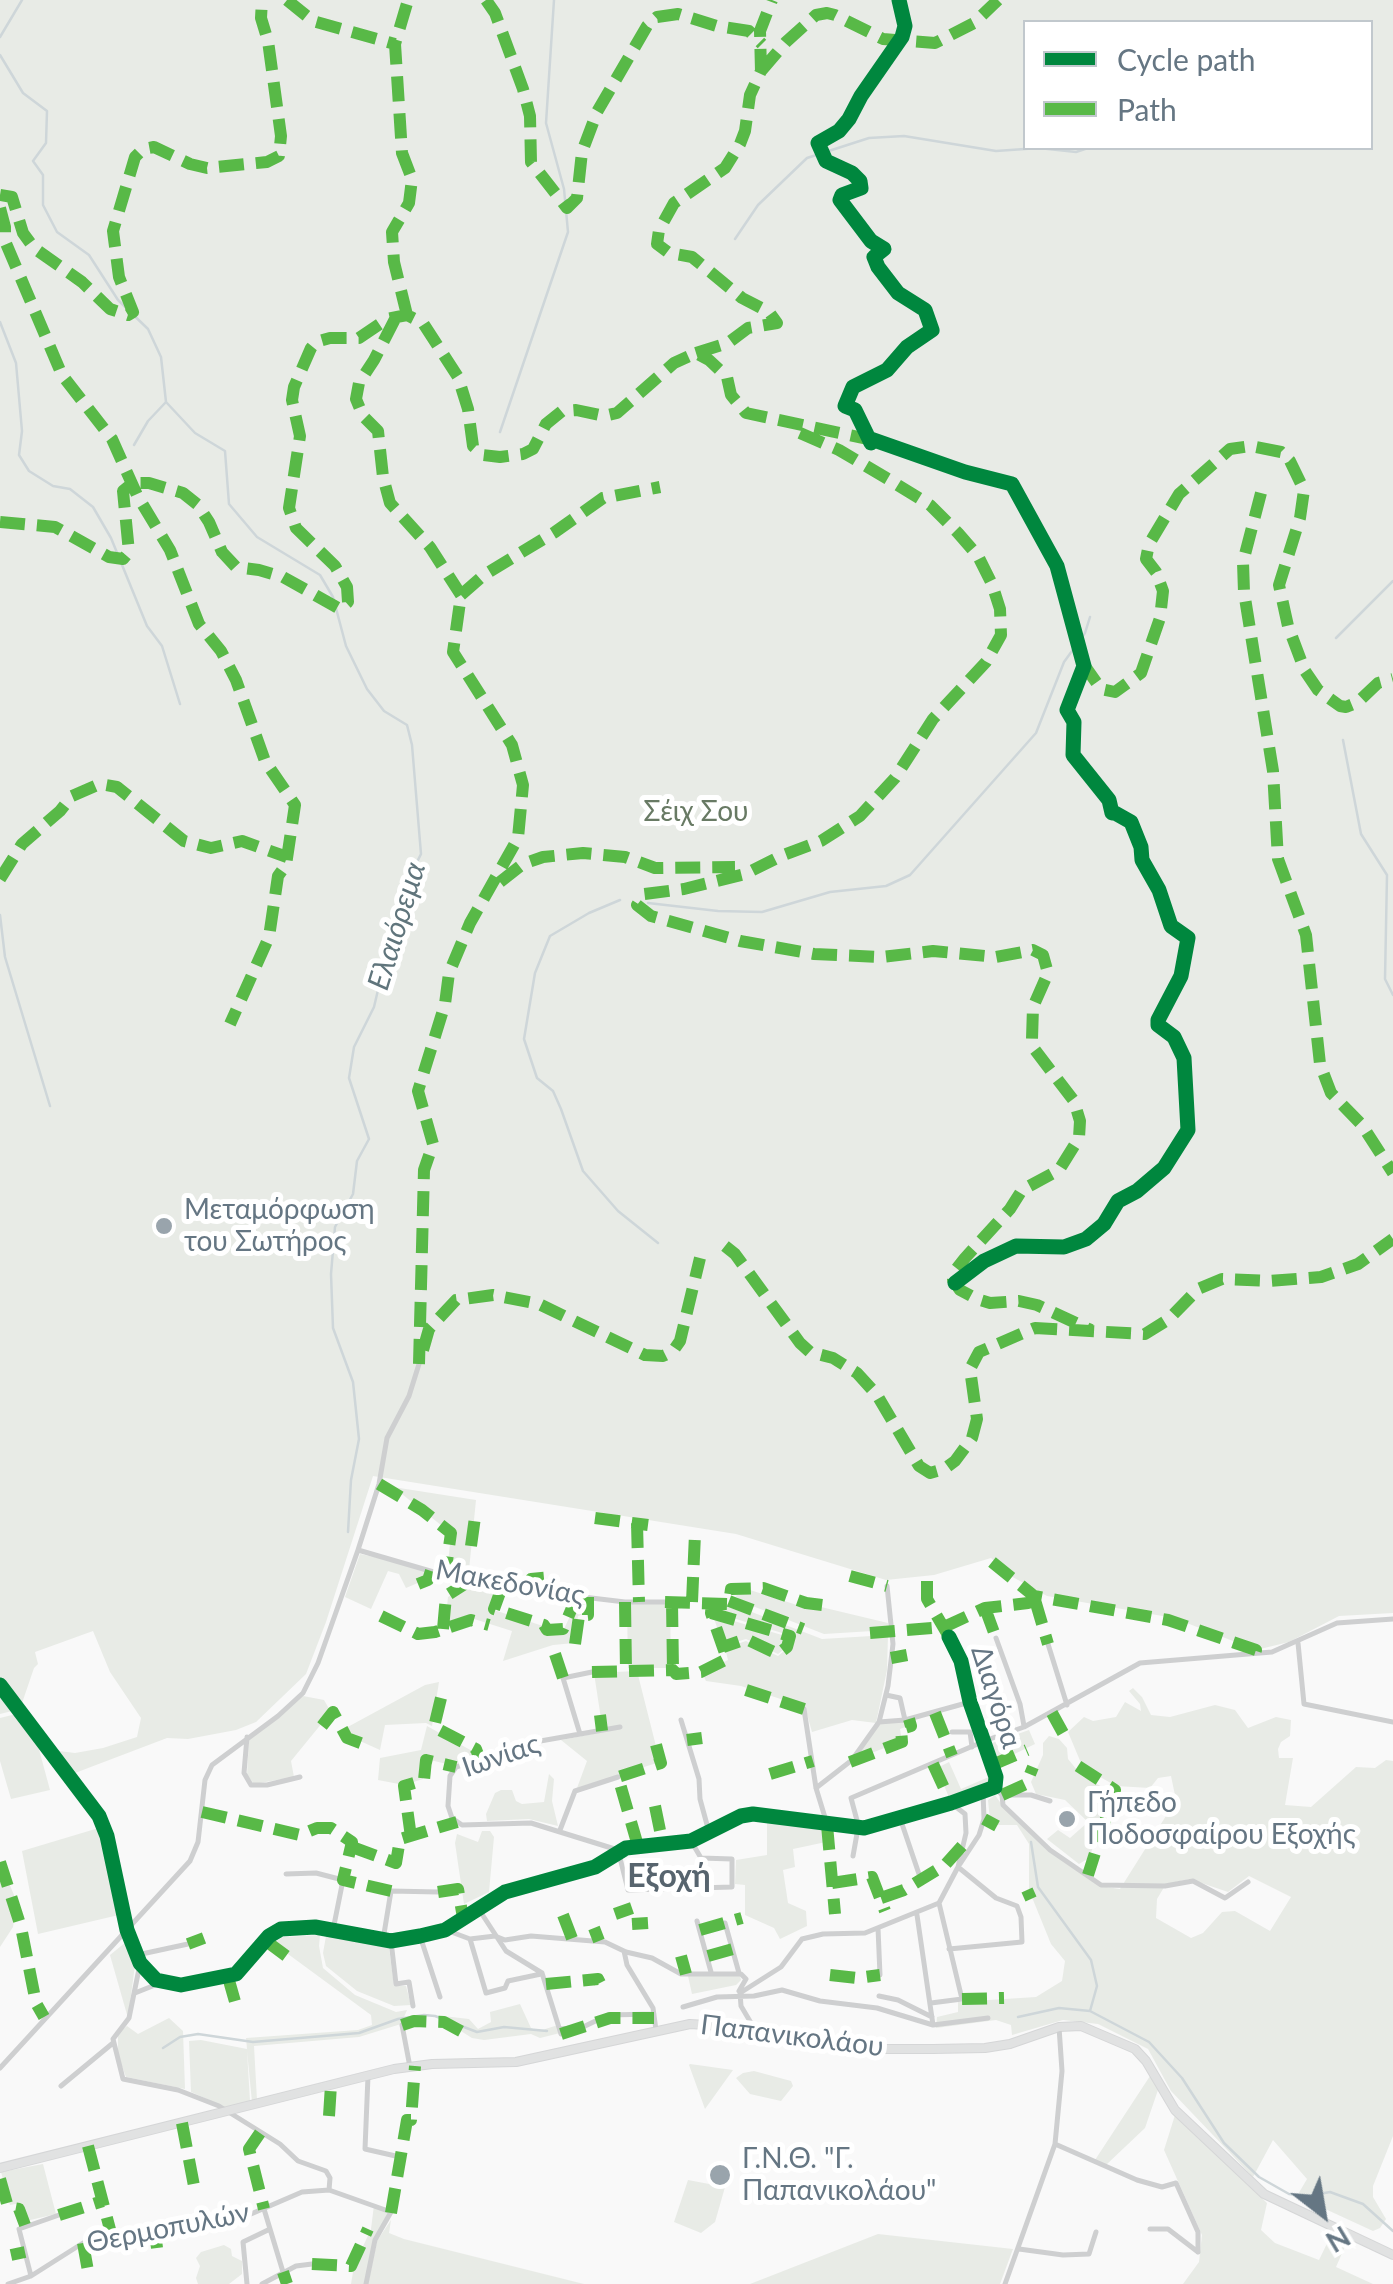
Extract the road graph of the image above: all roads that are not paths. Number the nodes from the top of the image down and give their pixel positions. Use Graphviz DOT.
graph roads {
  1 [pos="419,1364"];
  2 [pos="358,1550"];
  3 [pos="887,1586"];
  4 [pos="665,1602"];
  5 [pos="1393,1619"];
  6 [pos="949,1637"];
  7 [pos="996,1638"];
  8 [pos="1298,1642"];
  9 [pos="1048,1644"];
  10 [pos="592,1672"];
  11 [pos="0,1685"];
  12 [pos="886,1695"];
  13 [pos="970,1702"];
  14 [pos="1067,1705"];
  15 [pos="804,1709"];
  16 [pos="681,1720"];
  17 [pos="906,1720"];
  18 [pos="878,1722"];
  19 [pos="1393,1722"];
  20 [pos="620,1727"];
  21 [pos="1024,1727"];
  22 [pos="952,1732"];
  23 [pos="580,1734"];
  24 [pos="247,1737"];
  25 [pos="984,1741"];
  26 [pos="972,1747"];
  27 [pos="300,1777"];
  28 [pos="618,1777"];
  29 [pos="995,1786"];
  30 [pos="816,1788"];
  31 [pos="983,1792"];
  32 [pos="1002,1794"];
  33 [pos="1050,1801"];
  34 [pos="951,1804"];
  35 [pos="900,1818"];
  36 [pos="827,1825"];
  37 [pos="859,1828"];
  38 [pos="560,1830"];
  39 [pos="710,1832"];
  40 [pos="691,1841"];
  41 [pos="618,1850"];
  42 [pos="854,1856"];
  43 [pos="958,1867"];
  44 [pos="286,1874"];
  45 [pos="921,1880"];
  46 [pos="1248,1882"];
  47 [pos="438,1892"];
  48 [pos="939,1903"];
  49 [pos="478,1908"];
  50 [pos="916,1914"];
  51 [pos="697,1921"];
  52 [pos="878,1928"];
  53 [pos="126,1930"];
  54 [pos="334,1930"];
  55 [pos="445,1930"];
  56 [pos="700,1930"];
  57 [pos="420,1936"];
  58 [pos="495,1936"];
  59 [pos="470,1940"];
  60 [pos="387,1941"];
  61 [pos="188,1944"];
  62 [pos="948,1949"];
  63 [pos="624,1952"];
  64 [pos="138,1959"];
  65 [pos="710,1972"];
  66 [pos="542,1974"];
  67 [pos="739,1974"];
  68 [pos="880,1975"];
  69 [pos="162,1983"];
  70 [pos="135,1993"];
  71 [pos="740,1995"];
  72 [pos="879,1996"];
  73 [pos="440,1997"];
  74 [pos="931,2002"];
  75 [pos="413,2006"];
  76 [pos="683,2008"];
  77 [pos="654,2014"];
  78 [pos="932,2017"];
  79 [pos="988,2018"];
  80 [pos="402,2025"];
  81 [pos="933,2025"];
  82 [pos="1060,2027"];
  83 [pos="754,2028"];
  84 [pos="656,2031"];
  85 [pos="113,2043"];
  86 [pos="410,2066"];
  87 [pos="0,2068"];
  88 [pos="368,2076"];
  89 [pos="61,2086"];
  90 [pos="227,2111"];
  91 [pos="1055,2144"];
  92 [pos="400,2157"];
  93 [pos="0,2168"];
  94 [pos="329,2190"];
  95 [pos="264,2209"];
  96 [pos="58,2215"];
  97 [pos="1150,2229"];
  98 [pos="268,2230"];
  99 [pos="1096,2232"];
  100 [pos="1019,2248"];
  101 [pos="1393,2255"];
  102 [pos="312,2264"];
  103 [pos="283,2272"];
  104 [pos="31,2276"];
  105 [pos="8,2284"];
  106 [pos="247,2284"];
  107 [pos="262,2284"];
  108 [pos="366,2284"];
  109 [pos="1005,2284"];
  1 -- 2 [label="street"];
  2 -- 4 [label="street, Μακεδονίας"];
  2 -- 24 [label="street"];
  3 -- 12 [label="street"];
  5 -- 8 [label="street"];
  6 -- 13 [label="street, Διαγόρα"];
  7 -- 21 [label="street"];
  8 -- 14 [label="street"];
  8 -- 19 [label="street"];
  9 -- 14 [label="street"];
  10 -- 23 [label="street"];
  11 -- 53 [label="street"];
  12 -- 17 [label="street"];
  12 -- 18 [label="street"];
  13 -- 17 [label="street"];
  13 -- 25 [label="street, Διαγόρα"];
  14 -- 21 [label="street"];
  15 -- 30 [label="street"];
  16 -- 39 [label="street"];
  17 -- 18 [label="street"];
  18 -- 30 [label="street"];
  20 -- 23 [label="street, Ιωνίας"];
  21 -- 25 [label="street"];
  22 -- 26 [label="street"];
  23 -- 38 [label="street, Ιωνίας"];
  24 -- 27 [label="street"];
  24 -- 53 [label="street"];
  25 -- 26 [label="street"];
  25 -- 29 [label="street, Διαγόρα"];
  26 -- 37 [label="street"];
  28 -- 38 [label="street"];
  29 -- 31 [label="street, Διαγόρα"];
  29 -- 32 [label="street"];
  30 -- 36 [label="street"];
  31 -- 34 [label="street, Διαγόρα"];
  31 -- 43 [label="street"];
  32 -- 33 [label="street"];
  32 -- 46 [label="street"];
  34 -- 35 [label="street, Διαγόρα"];
  34 -- 43 [label="street"];
  35 -- 37 [label="street, Διαγόρα"];
  35 -- 45 [label="street"];
  36 -- 37 [label="street, Διαγόρα"];
  36 -- 39 [label="street, Διαγόρα"];
  37 -- 42 [label="street"];
  38 -- 41 [label="street"];
  39 -- 40 [label="street, Διαγόρα"];
  40 -- 41 [label="street, Διαγόρα"];
  40 -- 41 [label="street"];
  41 -- 49 [label="street"];
  43 -- 48 [label="street"];
  43 -- 62 [label="street"];
  44 -- 54 [label="street"];
  47 -- 60 [label="street"];
  48 -- 50 [label="street"];
  48 -- 62 [label="street"];
  49 -- 55 [label="street"];
  49 -- 58 [label="street"];
  50 -- 52 [label="street"];
  50 -- 74 [label="street"];
  51 -- 56 [label="street"];
  52 -- 68 [label="street"];
  52 -- 71 [label="street"];
  53 -- 64 [label="street"];
  53 -- 87 [label="street"];
  54 -- 60 [label="street"];
  54 -- 69 [label="street"];
  55 -- 57 [label="street"];
  55 -- 59 [label="street"];
  56 -- 65 [label="street"];
  56 -- 67 [label="street"];
  57 -- 60 [label="street"];
  57 -- 73 [label="street"];
  58 -- 59 [label="street"];
  58 -- 63 [label="street"];
  58 -- 66 [label="street"];
  59 -- 66 [label="street"];
  60 -- 75 [label="street"];
  61 -- 64 [label="street"];
  62 -- 74 [label="street"];
  63 -- 65 [label="street"];
  63 -- 77 [label="street"];
  64 -- 69 [label="street"];
  64 -- 70 [label="street"];
  65 -- 67 [label="street"];
  66 -- 77 [label="street"];
  67 -- 71 [label="street"];
  69 -- 70 [label="street"];
  70 -- 85 [label="street"];
  71 -- 76 [label="street"];
  71 -- 81 [label="street"];
  71 -- 83 [label="street"];
  72 -- 78 [label="street"];
  74 -- 78 [label="street"];
  77 -- 84 [label="street"];
  78 -- 81 [label="street"];
  79 -- 81 [label="street"];
  80 -- 86 [label="street"];
  82 -- 83 [label="main road, Παπανικολάου"];
  82 -- 91 [label="street"];
  82 -- 101 [label="main road, Παπανικολάου"];
  83 -- 84 [label="main road, Παπανικολάου"];
  84 -- 86 [label="main road, Παπανικολάου"];
  85 -- 89 [label="street"];
  85 -- 90 [label="street"];
  86 -- 88 [label="main road, Παπανικολάου"];
  88 -- 90 [label="main road, Παπανικολάου"];
  88 -- 92 [label="street"];
  90 -- 93 [label="main road, Παπανικολάου"];
  90 -- 94 [label="street"];
  91 -- 97 [label="street"];
  91 -- 100 [label="street"];
  94 -- 95 [label="street, Θερμοπυλών"];
  94 -- 108 [label="street"];
  95 -- 98 [label="street"];
  95 -- 104 [label="street, Θερμοπυλών"];
  96 -- 104 [label="street"];
  98 -- 103 [label="street"];
  98 -- 106 [label="street"];
  99 -- 100 [label="street"];
  100 -- 109 [label="street"];
  102 -- 103 [label="street"];
  103 -- 107 [label="street"];
  104 -- 105 [label="street, Θερμοπυλών"];
}
